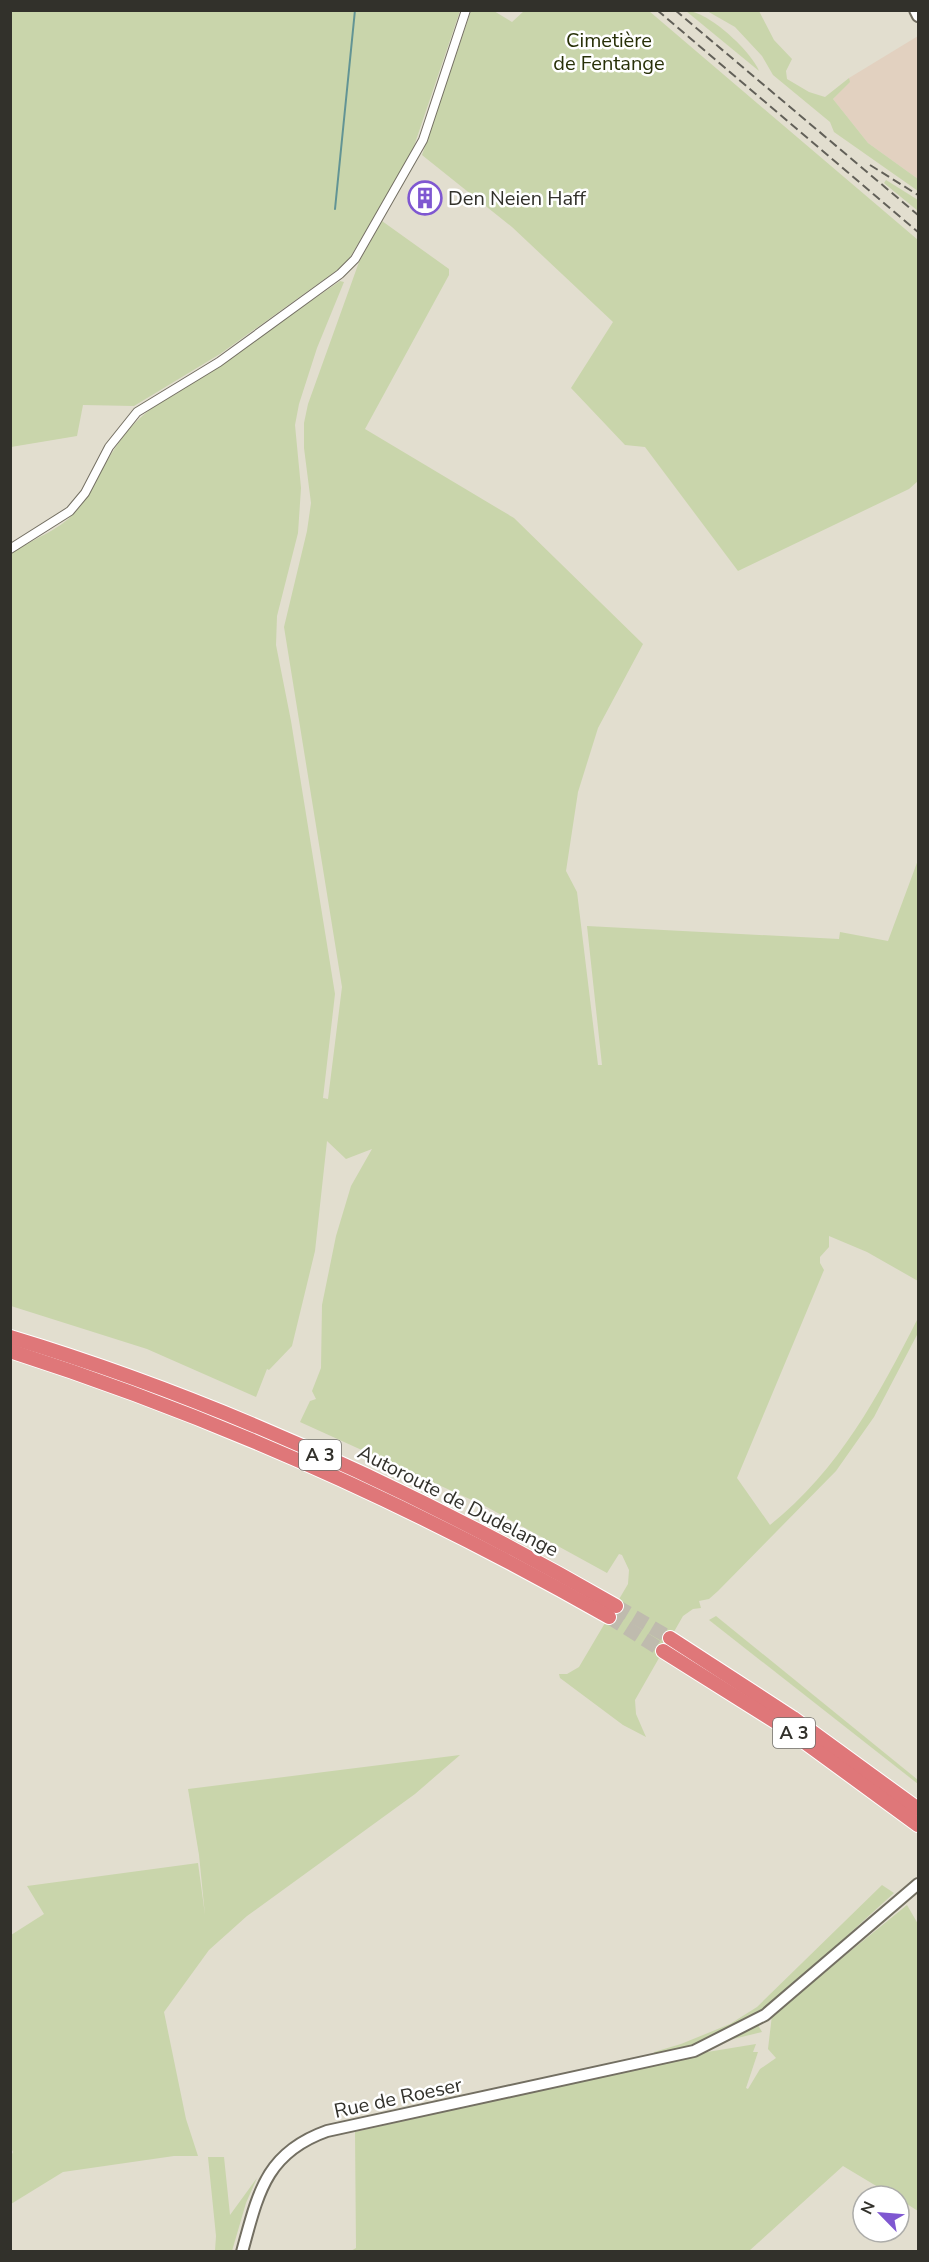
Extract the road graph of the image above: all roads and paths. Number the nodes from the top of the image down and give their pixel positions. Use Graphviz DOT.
graph roads {
  1 [pos="466,10"];
  2 [pos="915,10"];
  3 [pos="918,16"];
  4 [pos="10,549"];
  5 [pos="10,1337"];
  6 [pos="10,1351"];
  7 [pos="918,1809"];
  8 [pos="918,1825"];
  9 [pos="918,1884"];
  10 [pos="242,2252"];
  1 -- 4 [label="street"];
  2 -- 3 [label="main road"];
  5 -- 6 [label="highway, Autoroute de Dudelange / A 3"];
  7 -- 8 [label="highway, A 3"];
  9 -- 10 [label="main road, Rue de Roeser"];
}
